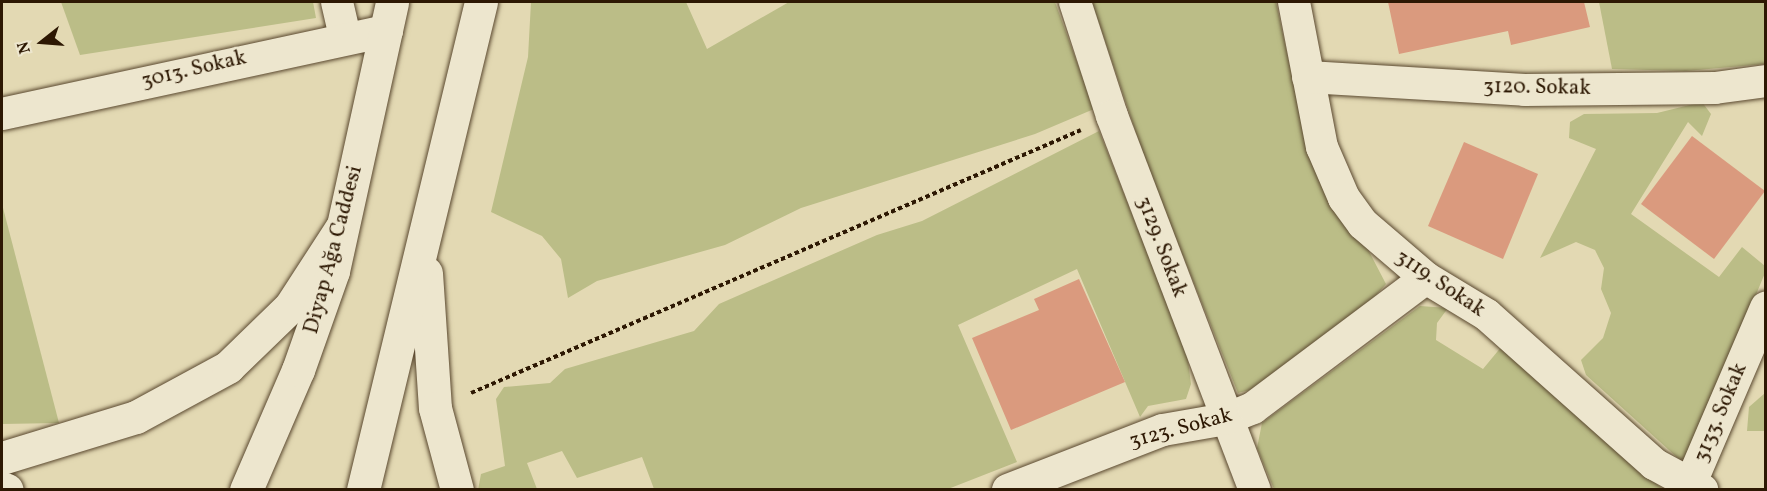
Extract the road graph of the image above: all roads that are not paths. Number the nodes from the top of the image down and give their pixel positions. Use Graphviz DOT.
graph roads {
  1 [pos="337,2"];
  2 [pos="481,2"];
  3 [pos="1075,2"];
  4 [pos="1294,2"];
  5 [pos="390,16"];
  6 [pos="345,36"];
  7 [pos="1308,77"];
  8 [pos="1766,81"];
  9 [pos="2,114"];
  10 [pos="345,223"];
  11 [pos="424,241"];
  12 [pos="1426,278"];
  13 [pos="1766,308"];
  14 [pos="1226,419"];
  15 [pos="2,458"];
  16 [pos="1696,487"];
  17 [pos="2,488"];
  18 [pos="7,489"];
  19 [pos="246,489"];
  20 [pos="363,489"];
  21 [pos="457,489"];
  22 [pos="1008,489"];
  23 [pos="1255,489"];
  1 -- 6 [label="street"];
  2 -- 11 [label="main road"];
  3 -- 14 [label="street, 3129. Sokak"];
  4 -- 7 [label="street, 3119. Sokak"];
  5 -- 6 [label="street, 3013. Sokak"];
  5 -- 10 [label="main road, Diyap Ağa Caddesi"];
  6 -- 9 [label="street, 3013. Sokak"];
  7 -- 8 [label="street, 3120. Sokak"];
  7 -- 12 [label="street, 3119. Sokak"];
  10 -- 15 [label="main road"];
  10 -- 19 [label="main road, Diyap Ağa Caddesi"];
  11 -- 20 [label="main road"];
  11 -- 21 [label="main road"];
  12 -- 14 [label="street, 3123. Sokak"];
  12 -- 16 [label="street, 3119. Sokak"];
  13 -- 16 [label="street, 3133. Sokak"];
  14 -- 22 [label="street, 3123. Sokak"];
  14 -- 23 [label="street, 3129. Sokak"];
  17 -- 18 [label="main road"];
}
